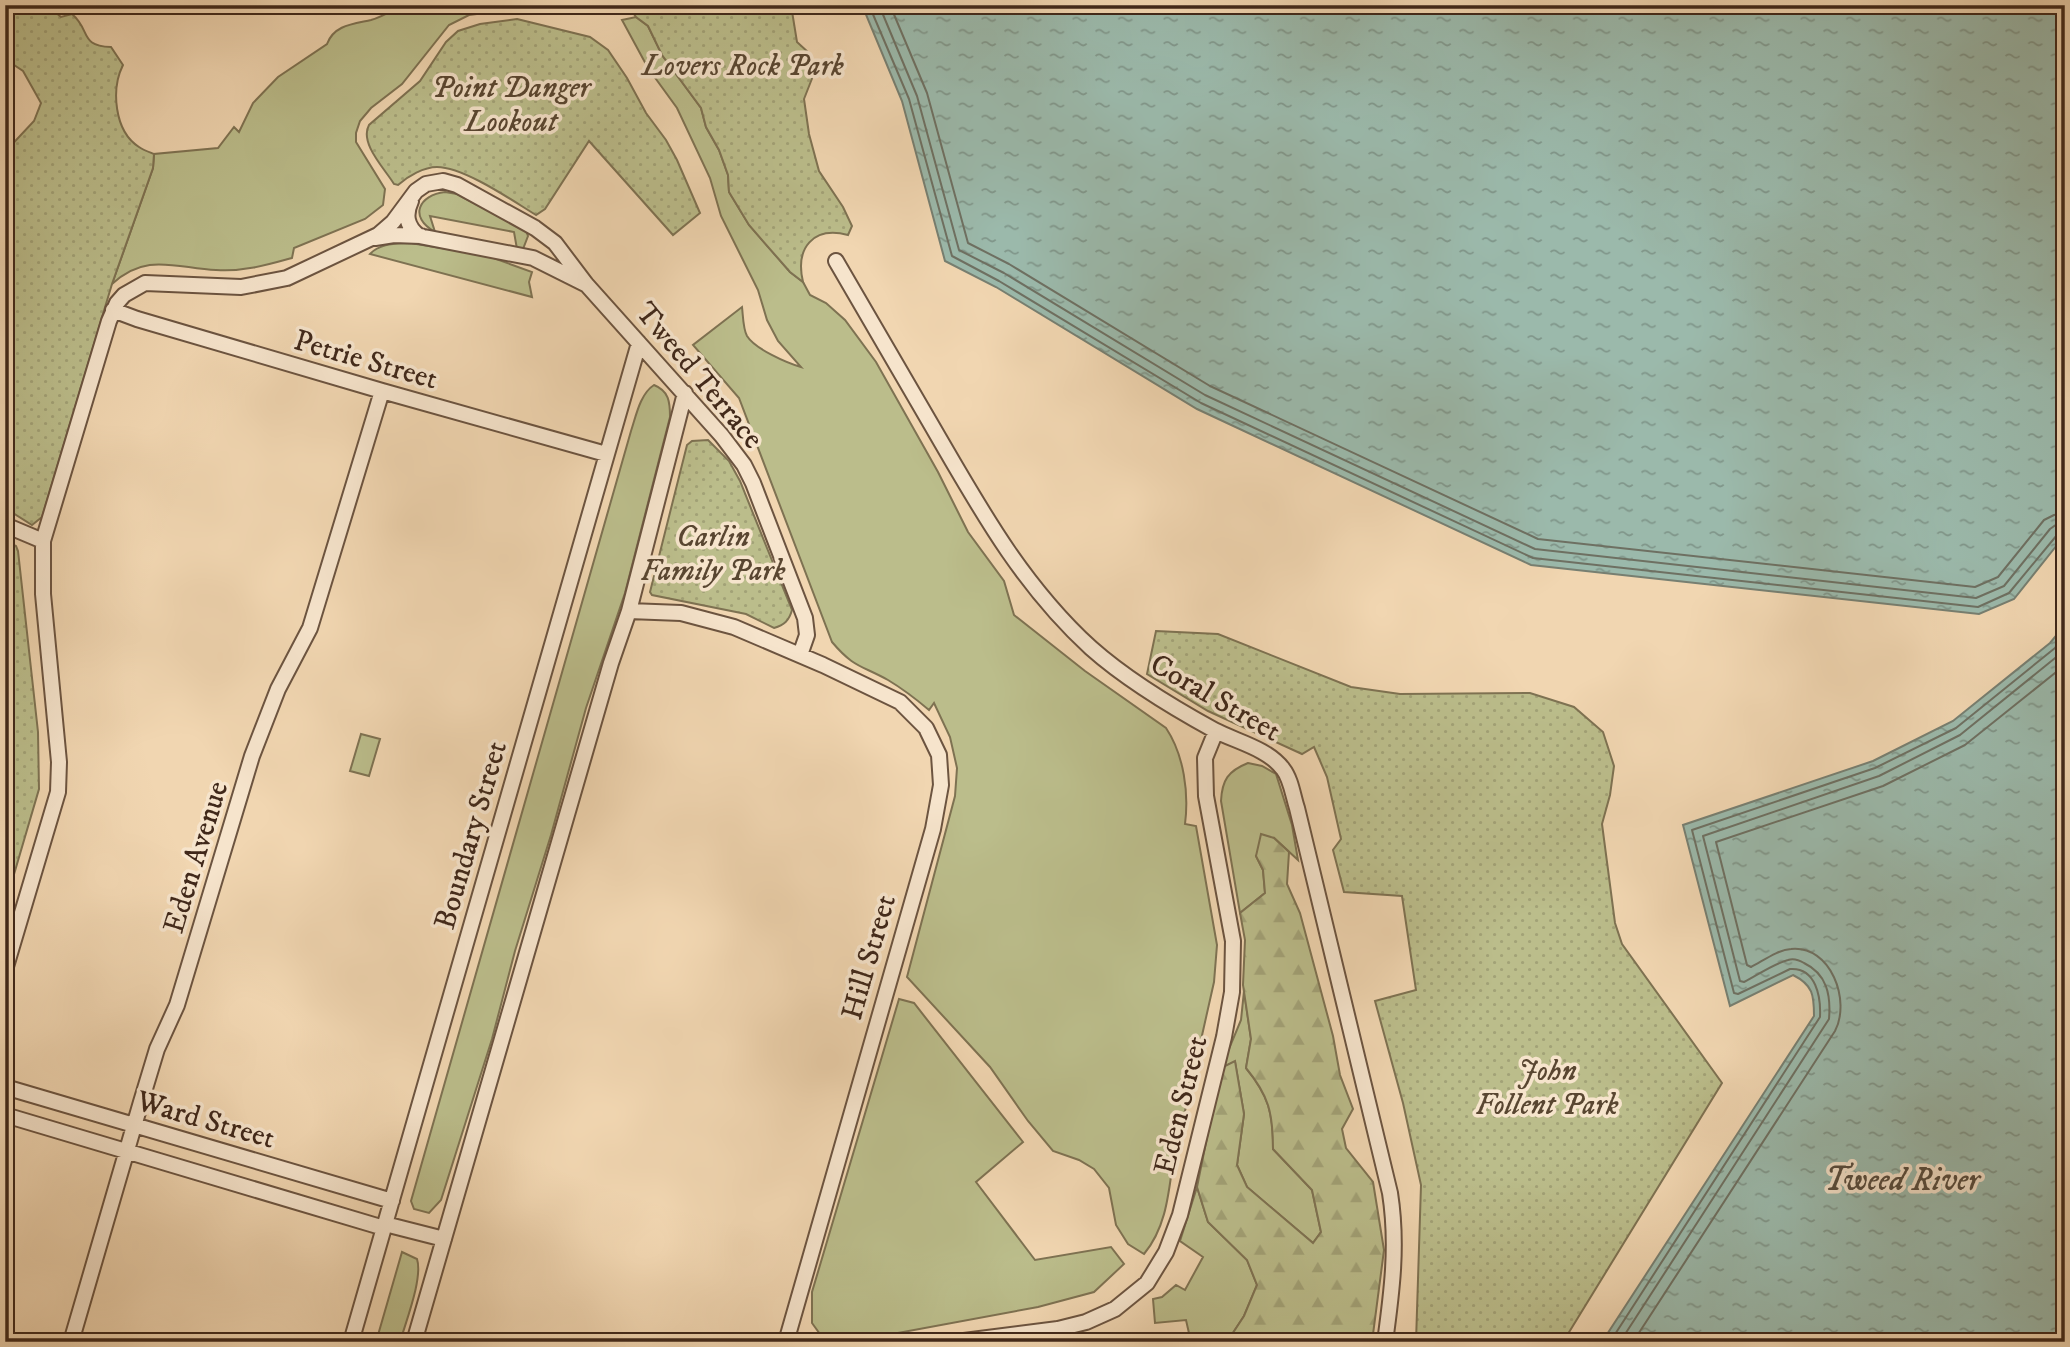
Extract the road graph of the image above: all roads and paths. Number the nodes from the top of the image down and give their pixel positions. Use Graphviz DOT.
graph roads {
  1 [pos="412,198"];
  2 [pos="421,236"];
  3 [pos="548,237"];
  4 [pos="373,238"];
  5 [pos="538,259"];
  6 [pos="836,261"];
  7 [pos="586,284"];
  8 [pos="113,310"];
  9 [pos="639,343"];
  10 [pos="382,391"];
  11 [pos="685,393"];
  12 [pos="606,454"];
  13 [pos="5,525"];
  14 [pos="43,541"];
  15 [pos="629,611"];
  16 [pos="800,655"];
  17 [pos="1216,731"];
  18 [pos="5,970"];
  19 [pos="5,1087"];
  20 [pos="5,1115"];
  21 [pos="134,1126"];
  22 [pos="127,1151"];
  23 [pos="392,1201"];
  24 [pos="385,1226"];
  25 [pos="444,1239"];
  26 [pos="71,1342"];
  27 [pos="351,1342"];
  28 [pos="415,1342"];
  29 [pos="786,1342"];
  30 [pos="956,1342"];
  31 [pos="1385,1342"];
  1 -- 2 [label="street"];
  1 -- 3 [label="street, Tweed Terrace"];
  1 -- 4 [label="street, Tweed Terrace"];
  2 -- 4 [label="street, Tweed Terrace"];
  2 -- 5 [label="street, Tweed Terrace"];
  3 -- 5 [label="street"];
  3 -- 7 [label="street, Tweed Terrace"];
  4 -- 8 [label="street, Tweed Terrace"];
  5 -- 7 [label="street, Tweed Terrace"];
  6 -- 17 [label="street, Coral Street"];
  7 -- 9 [label="street, Tweed Terrace"];
  8 -- 10 [label="street, Petrie Street"];
  8 -- 14 [label="street"];
  9 -- 11 [label="street, Tweed Terrace"];
  9 -- 12 [label="street, Boundary Street"];
  10 -- 12 [label="street, Petrie Street"];
  10 -- 21 [label="street, Eden Avenue"];
  11 -- 15 [label="street"];
  11 -- 16 [label="street, Tweed Terrace"];
  12 -- 23 [label="street, Boundary Street"];
  13 -- 14 [label="street"];
  14 -- 18 [label="street"];
  15 -- 16 [label="street"];
  15 -- 25 [label="street"];
  16 -- 29 [label="street, Hill Street"];
  17 -- 30 [label="street, Eden Street"];
  17 -- 31 [label="street, Coral Street"];
  19 -- 21 [label="street, Ward Street"];
  20 -- 22 [label="street, Ward Street"];
  21 -- 22 [label="street, Eden Avenue"];
  21 -- 23 [label="street, Ward Street"];
  22 -- 24 [label="street, Ward Street"];
  22 -- 26 [label="street, Eden Avenue"];
  23 -- 24 [label="street, Boundary Street"];
  24 -- 25 [label="street, Ward Street"];
  24 -- 27 [label="street, Boundary Street"];
  25 -- 28 [label="street"];
}
